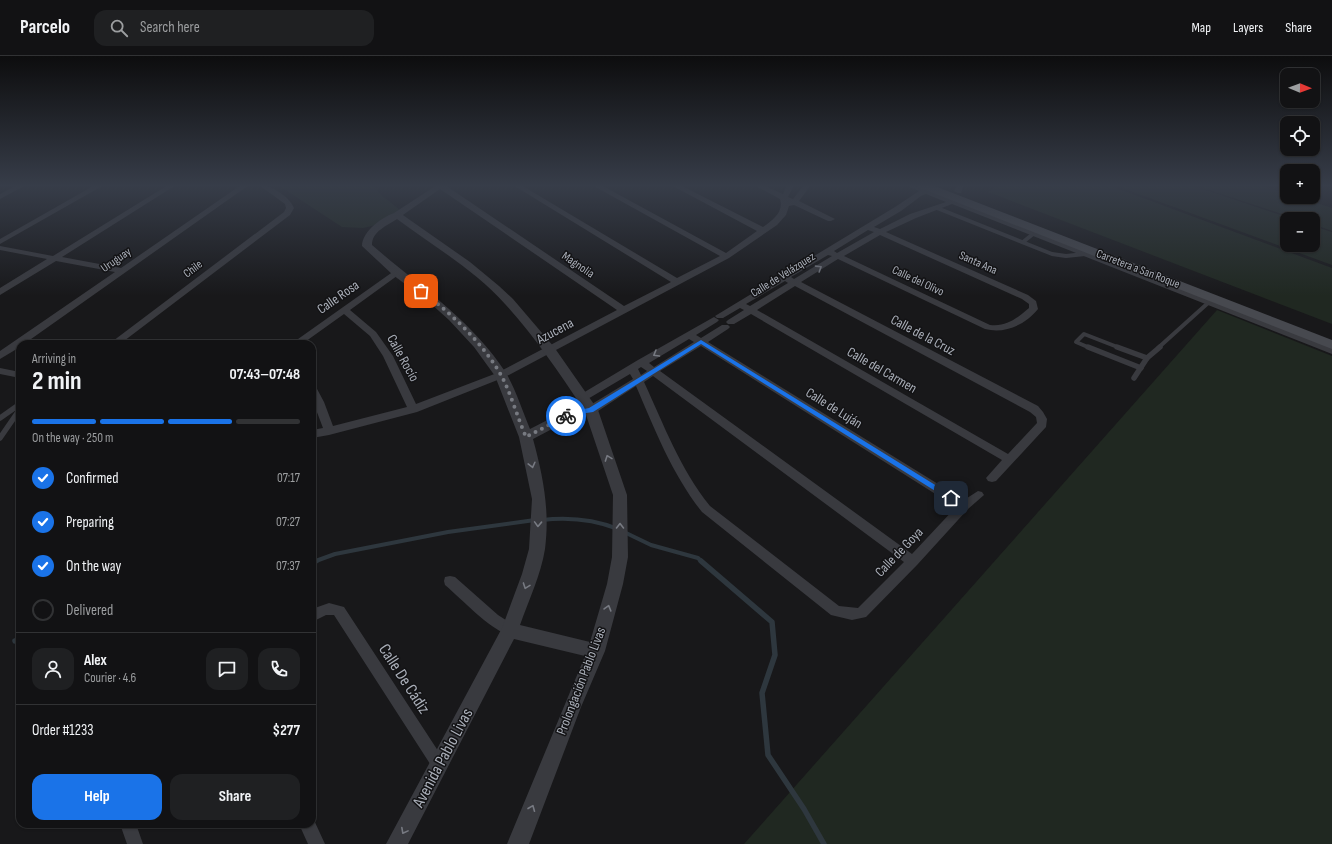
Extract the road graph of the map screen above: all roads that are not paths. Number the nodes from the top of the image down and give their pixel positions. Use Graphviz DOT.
graph roads {
  1 [pos="36,222"];
  2 [pos="113,222"];
  3 [pos="192,222"];
  4 [pos="275,222"];
  5 [pos="386,222"];
  6 [pos="407,222"];
  7 [pos="494,222"];
  8 [pos="577,222"];
  9 [pos="663,222"];
  10 [pos="746,222"];
  11 [pos="775,222"];
  12 [pos="877,222"];
  13 [pos="901,222"];
  14 [pos="972,222"];
  15 [pos="1007,222"];
  16 [pos="1021,222"];
  17 [pos="1036,222"];
  18 [pos="868,227"];
  19 [pos="764,231"];
  20 [pos="881,232"];
  21 [pos="1033,234"];
  22 [pos="0,242"];
  23 [pos="1023,242"];
  24 [pos="0,248"];
  25 [pos="827,251"];
  26 [pos="1085,254"];
  27 [pos="726,256"];
  28 [pos="838,256"];
  29 [pos="53,259"];
  30 [pos="122,270"];
  31 [pos="397,273"];
  32 [pos="784,277"];
  33 [pos="676,281"];
  34 [pos="794,283"];
  35 [pos="0,292"];
  36 [pos="1208,303"];
  37 [pos="740,304"];
  38 [pos="344,310"];
  39 [pos="623,310"];
  40 [pos="750,310"];
  41 [pos="999,329"];
  42 [pos="690,334"];
  43 [pos="1332,334"];
  44 [pos="23,340"];
  45 [pos="119,340"];
  46 [pos="302,340"];
  47 [pos="701,342"];
  48 [pos="16,345"];
  49 [pos="1332,345"];
  50 [pos="550,350"];
  51 [pos="1332,351"];
  52 [pos="0,356"];
  53 [pos="1147,358"];
  54 [pos="636,365"];
  55 [pos="1141,368"];
  56 [pos="0,370"];
  57 [pos="653,372"];
  58 [pos="16,373"];
  59 [pos="501,375"];
  60 [pos="1134,378"];
  61 [pos="639,381"];
  62 [pos="316,396"];
  63 [pos="582,398"];
  64 [pos="16,407"];
  65 [pos="414,409"];
  66 [pos="591,410"];
  67 [pos="572,413"];
  68 [pos="16,415"];
  69 [pos="0,418"];
  70 [pos="329,431"];
  71 [pos="316,433"];
  72 [pos="526,437"];
  73 [pos="0,438"];
  74 [pos="1010,460"];
  75 [pos="992,478"];
  76 [pos="978,496"];
  77 [pos="964,506"];
  78 [pos="913,561"];
  79 [pos="450,581"];
  80 [pos="316,614"];
  81 [pos="510,630"];
  82 [pos="596,651"];
  83 [pos="438,765"];
  84 [pos="129,828"];
  85 [pos="310,828"];
  86 [pos="135,844"];
  87 [pos="318,844"];
  88 [pos="398,844"];
  89 [pos="518,844"];
  1 -- 22 [label="street"];
  2 -- 29 [label="street"];
  3 -- 30 [label="street, Uruguay"];
  4 -- 45 [label="street, Chile"];
  5 -- 31 [label="street"];
  6 -- 50 [label="street, Prolongación Pablo Livas"];
  7 -- 39 [label="street, Magnolia"];
  8 -- 33 [label="street"];
  9 -- 27 [label="street"];
  10 -- 19 [label="street"];
  11 -- 19 [label="street, Azucena"];
  12 -- 18 [label="street, Calle de Velázquez"];
  13 -- 20 [label="street, Calle de Velázquez"];
  14 -- 23 [label="lane"];
  15 -- 21 [label="street"];
  16 -- 49 [label="main road, Carretera a San Roque"];
  17 -- 43 [label="main road, Carretera a San Roque"];
  18 -- 20 [label="street, Santa Ana"];
  18 -- 25 [label="street, Calle de Velázquez"];
  19 -- 27 [label="street, Azucena"];
  20 -- 28 [label="street, Calle de Velázquez"];
  20 -- 41 [label="street, Santa Ana"];
  21 -- 23 [label="lane"];
  21 -- 26 [label="street"];
  23 -- 26 [label="lane"];
  24 -- 29 [label="street"];
  25 -- 28 [label="street, Calle del Olivo"];
  25 -- 32 [label="street, Calle de Velázquez"];
  26 -- 36 [label="street"];
  27 -- 33 [label="street, Azucena"];
  34 -- 28 [label="street, Calle de Velázquez, one-way"];
  28 -- 41 [label="street, Calle del Olivo"];
  29 -- 30 [label="street"];
  29 -- 35 [label="street"];
  30 -- 44 [label="street, Uruguay"];
  31 -- 38 [label="street, Calle Rosa"];
  31 -- 59 [label="street"];
  32 -- 34 [label="street, Calle de la Cruz"];
  32 -- 37 [label="street, Calle de Velázquez"];
  33 -- 39 [label="street, Azucena"];
  34 -- 40 [label="street, Calle de Velázquez"];
  34 -- 74 [label="street, Calle de la Cruz"];
  36 -- 51 [label="street"];
  36 -- 53 [label="lane"];
  37 -- 40 [label="street, Calle del Carmen"];
  37 -- 42 [label="street, Calle de Velázquez"];
  38 -- 46 [label="street, Calle Rosa"];
  38 -- 65 [label="street, Calle Rocío"];
  39 -- 50 [label="street, Azucena"];
  40 -- 47 [label="street, Calle de Velázquez"];
  40 -- 74 [label="street, Calle del Carmen"];
  42 -- 47 [label="street, Calle de Luján"];
  42 -- 54 [label="street, Calle de Velázquez, one-way"];
  47 -- 57 [label="street, Calle de Velázquez"];
  47 -- 77 [label="street, Calle de Luján"];
  48 -- 52 [label="street, Uruguay"];
  50 -- 59 [label="street, Azucena"];
  50 -- 63 [label="street, Prolongación Pablo Livas"];
  53 -- 55 [label="lane"];
  53 -- 55 [label="lane"];
  54 -- 57 [label="street"];
  54 -- 61 [label="street"];
  54 -- 63 [label="street, Calle de Velázquez"];
  55 -- 60 [label="lane"];
  56 -- 58 [label="street"];
  57 -- 61 [label="street, Calle de Velázquez"];
  57 -- 78 [label="street"];
  59 -- 65 [label="street, Azucena"];
  59 -- 72 [label="street"];
  61 -- 66 [label="street, Calle de Velázquez"];
  61 -- 78 [label="street, Calle de Goya"];
  62 -- 70 [label="street"];
  63 -- 66 [label="street, Prolongación Pablo Livas"];
  63 -- 67 [label="street"];
  64 -- 69 [label="lane"];
  65 -- 70 [label="street, Azucena"];
  66 -- 67 [label="street"];
  82 -- 66 [label="street, Prolongación Pablo Livas, one-way"];
  67 -- 72 [label="street"];
  68 -- 73 [label="lane"];
  70 -- 71 [label="street, Azucena"];
  72 -- 81 [label="street, one-way"];
  74 -- 75 [label="street"];
  76 -- 77 [label="street, Calle de Goya"];
  77 -- 78 [label="street, Calle de Goya"];
  79 -- 81 [label="street"];
  80 -- 83 [label="street, Calle De Cádiz"];
  81 -- 82 [label="street"];
  81 -- 83 [label="street, Avenida Pablo Livas"];
  89 -- 82 [label="street, Prolongación Pablo Livas, one-way"];
  83 -- 88 [label="street, Avenida Pablo Livas, one-way"];
  84 -- 86 [label="street"];
  85 -- 87 [label="street"];
}
